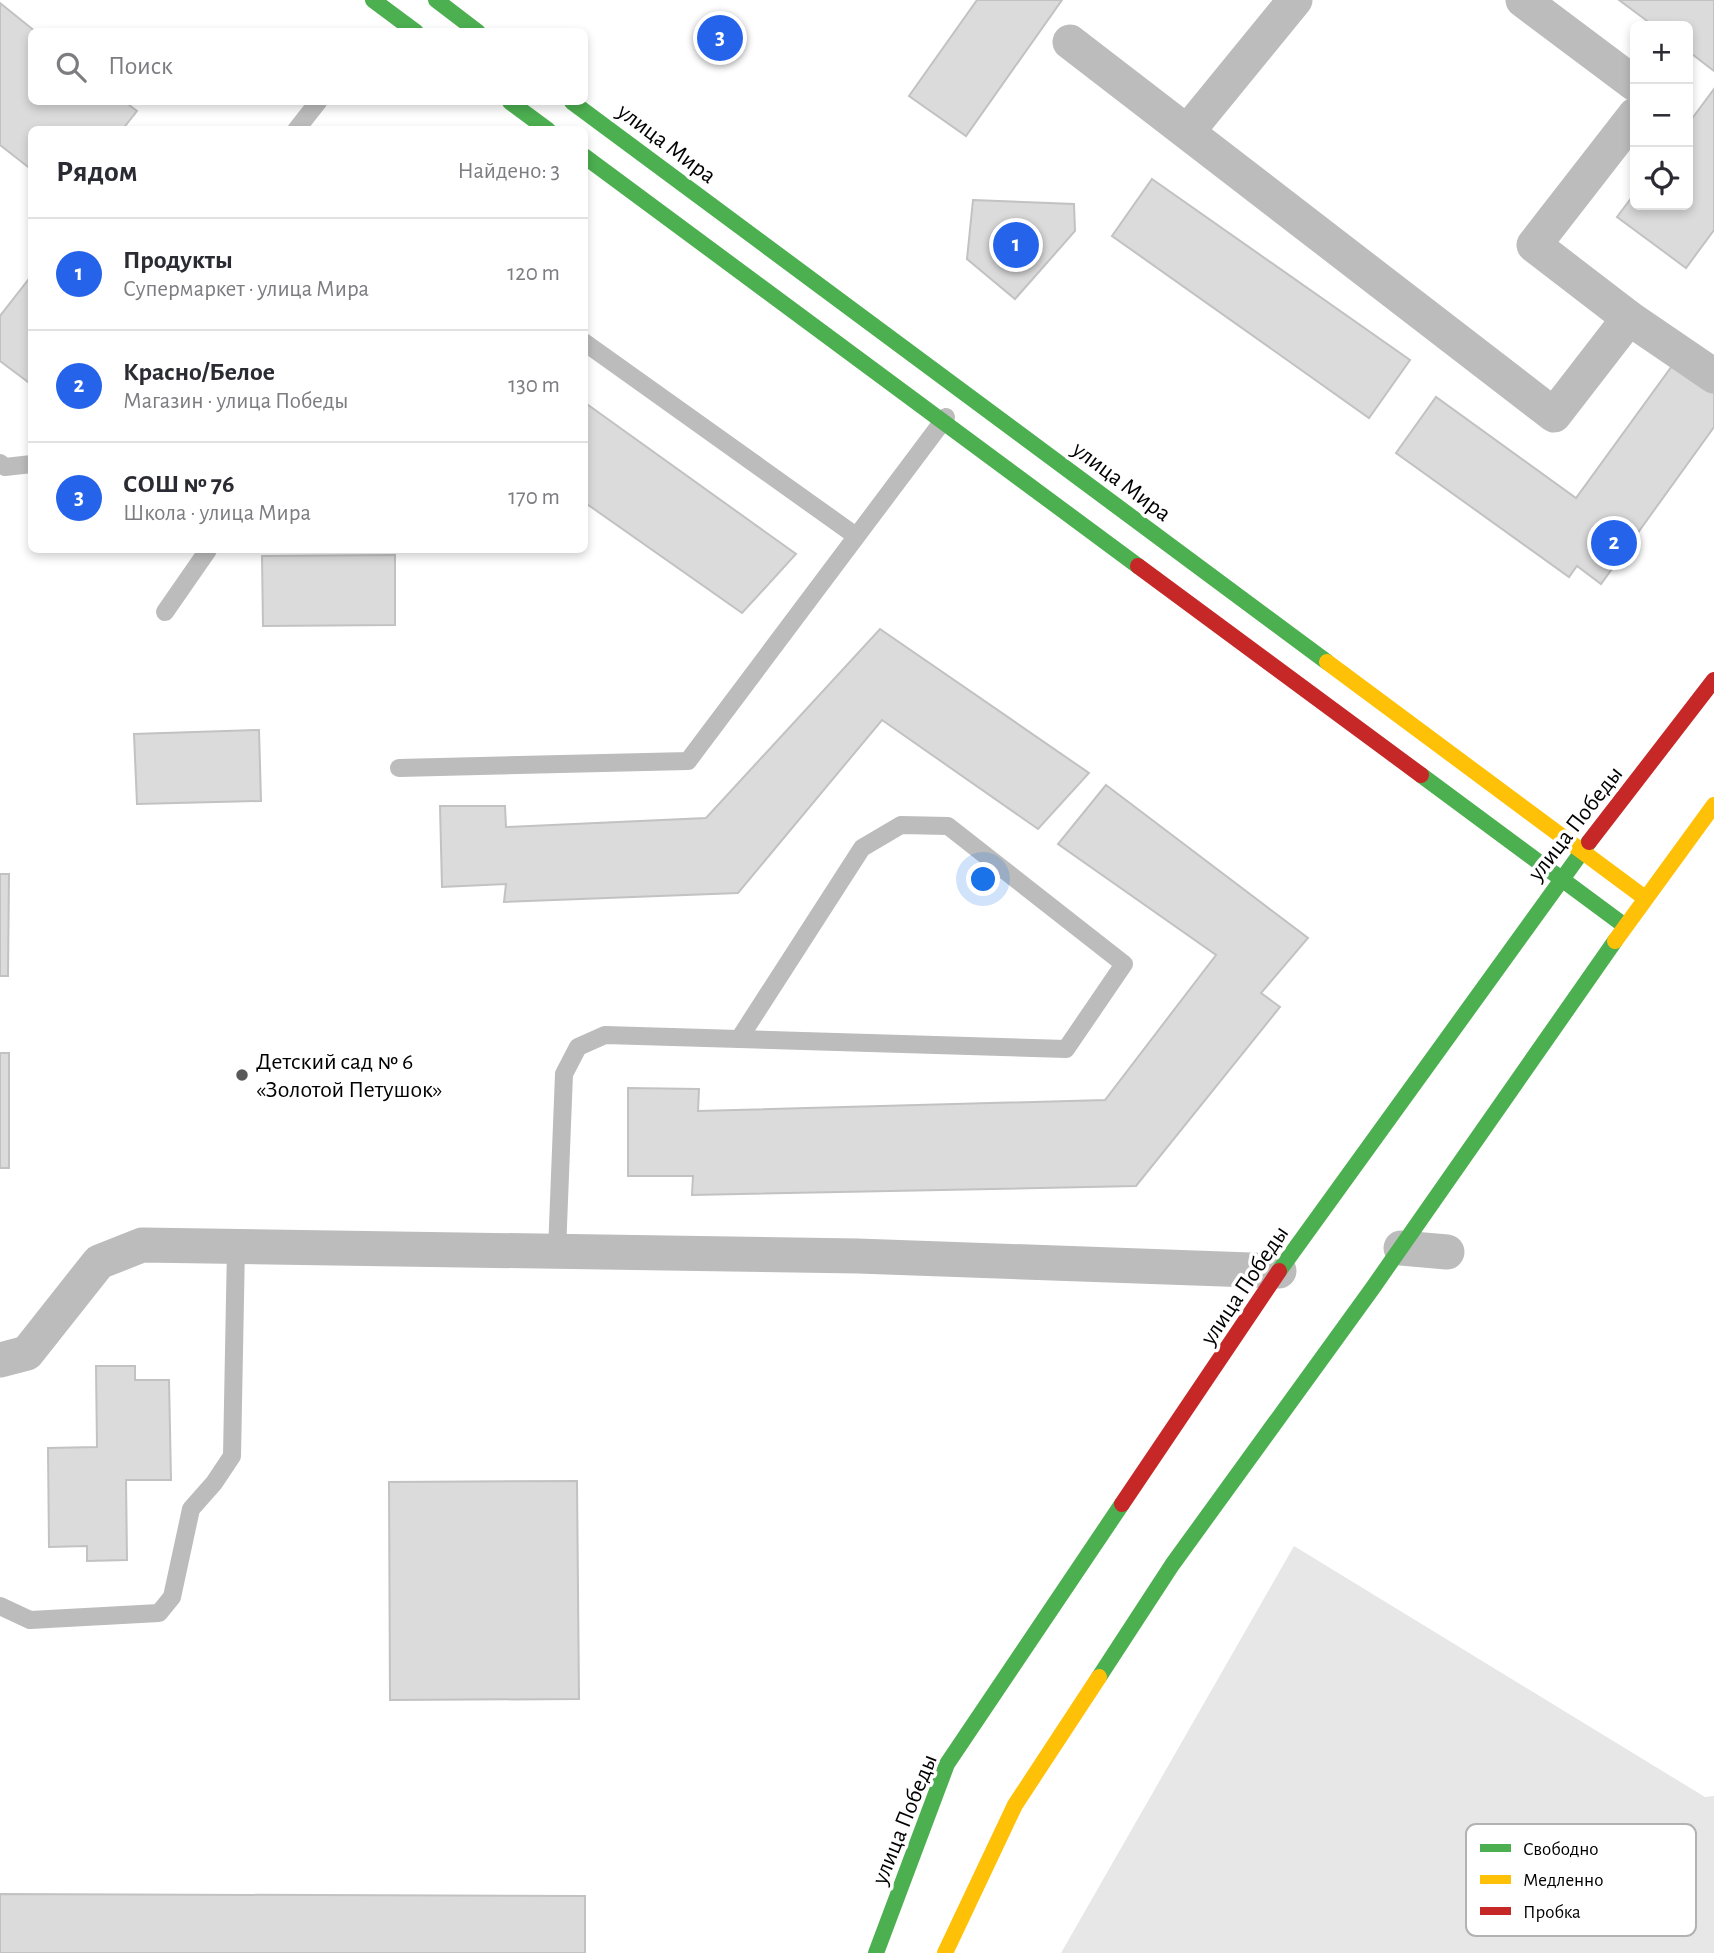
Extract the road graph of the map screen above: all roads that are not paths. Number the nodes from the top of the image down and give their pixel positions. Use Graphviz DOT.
graph roads {
  1 [pos="373,0"];
  2 [pos="436,0"];
  3 [pos="1295,0"];
  4 [pos="1523,0"];
  5 [pos="388,11"];
  6 [pos="411,28"];
  7 [pos="473,28"];
  8 [pos="1070,42"];
  9 [pos="1630,80"];
  10 [pos="316,105"];
  11 [pos="514,105"];
  12 [pos="576,105"];
  13 [pos="1630,121"];
  14 [pos="299,126"];
  15 [pos="543,126"];
  16 [pos="1188,131"];
  17 [pos="588,159"];
  18 [pos="1629,318"];
  19 [pos="588,345"];
  20 [pos="1714,376"];
  21 [pos="967,394"];
  22 [pos="942,421"];
  23 [pos="0,464"];
  24 [pos="28,464"];
  25 [pos="856,536"];
  26 [pos="206,553"];
  27 [pos="165,612"];
  28 [pos="1714,680"];
  29 [pos="399,768"];
  30 [pos="1714,805"];
  31 [pos="1583,851"];
  32 [pos="1560,879"];
  33 [pos="1645,898"];
  34 [pos="1625,926"];
  35 [pos="738,1039"];
  36 [pos="236,1246"];
  37 [pos="1401,1248"];
  38 [pos="557,1251"];
  39 [pos="1447,1252"];
  40 [pos="1279,1271"];
  41 [pos="0,1360"];
  42 [pos="0,1606"];
  43 [pos="876,1953"];
  44 [pos="945,1953"];
  1 -- 5 [label="street"];
  2 -- 7 [label="street"];
  3 -- 16 [label="street"];
  4 -- 9 [label="street"];
  5 -- 6 [label="street"];
  8 -- 16 [label="street"];
  10 -- 14 [label="lane"];
  11 -- 15 [label="street"];
  12 -- 21 [label="street, улица Мира"];
  13 -- 18 [label="street"];
  16 -- 18 [label="street"];
  17 -- 22 [label="street"];
  18 -- 20 [label="street"];
  19 -- 25 [label="lane"];
  21 -- 22 [label="lane"];
  21 -- 31 [label="street, улица Мира"];
  22 -- 25 [label="lane"];
  22 -- 32 [label="street"];
  23 -- 24 [label="lane"];
  25 -- 29 [label="lane"];
  26 -- 27 [label="lane"];
  28 -- 31 [label="street, улица Победы"];
  30 -- 33 [label="street"];
  31 -- 32 [label="street, улица Победы"];
  31 -- 33 [label="street, улица Мира"];
  32 -- 34 [label="street"];
  32 -- 40 [label="street, улица Победы"];
  33 -- 34 [label="street"];
  34 -- 37 [label="street"];
  35 -- 35 [label="lane"];
  35 -- 38 [label="lane"];
  36 -- 38 [label="street"];
  36 -- 41 [label="street"];
  36 -- 42 [label="lane"];
  37 -- 39 [label="street"];
  37 -- 44 [label="street"];
  38 -- 40 [label="street"];
  40 -- 43 [label="street, улица Победы"];
}
